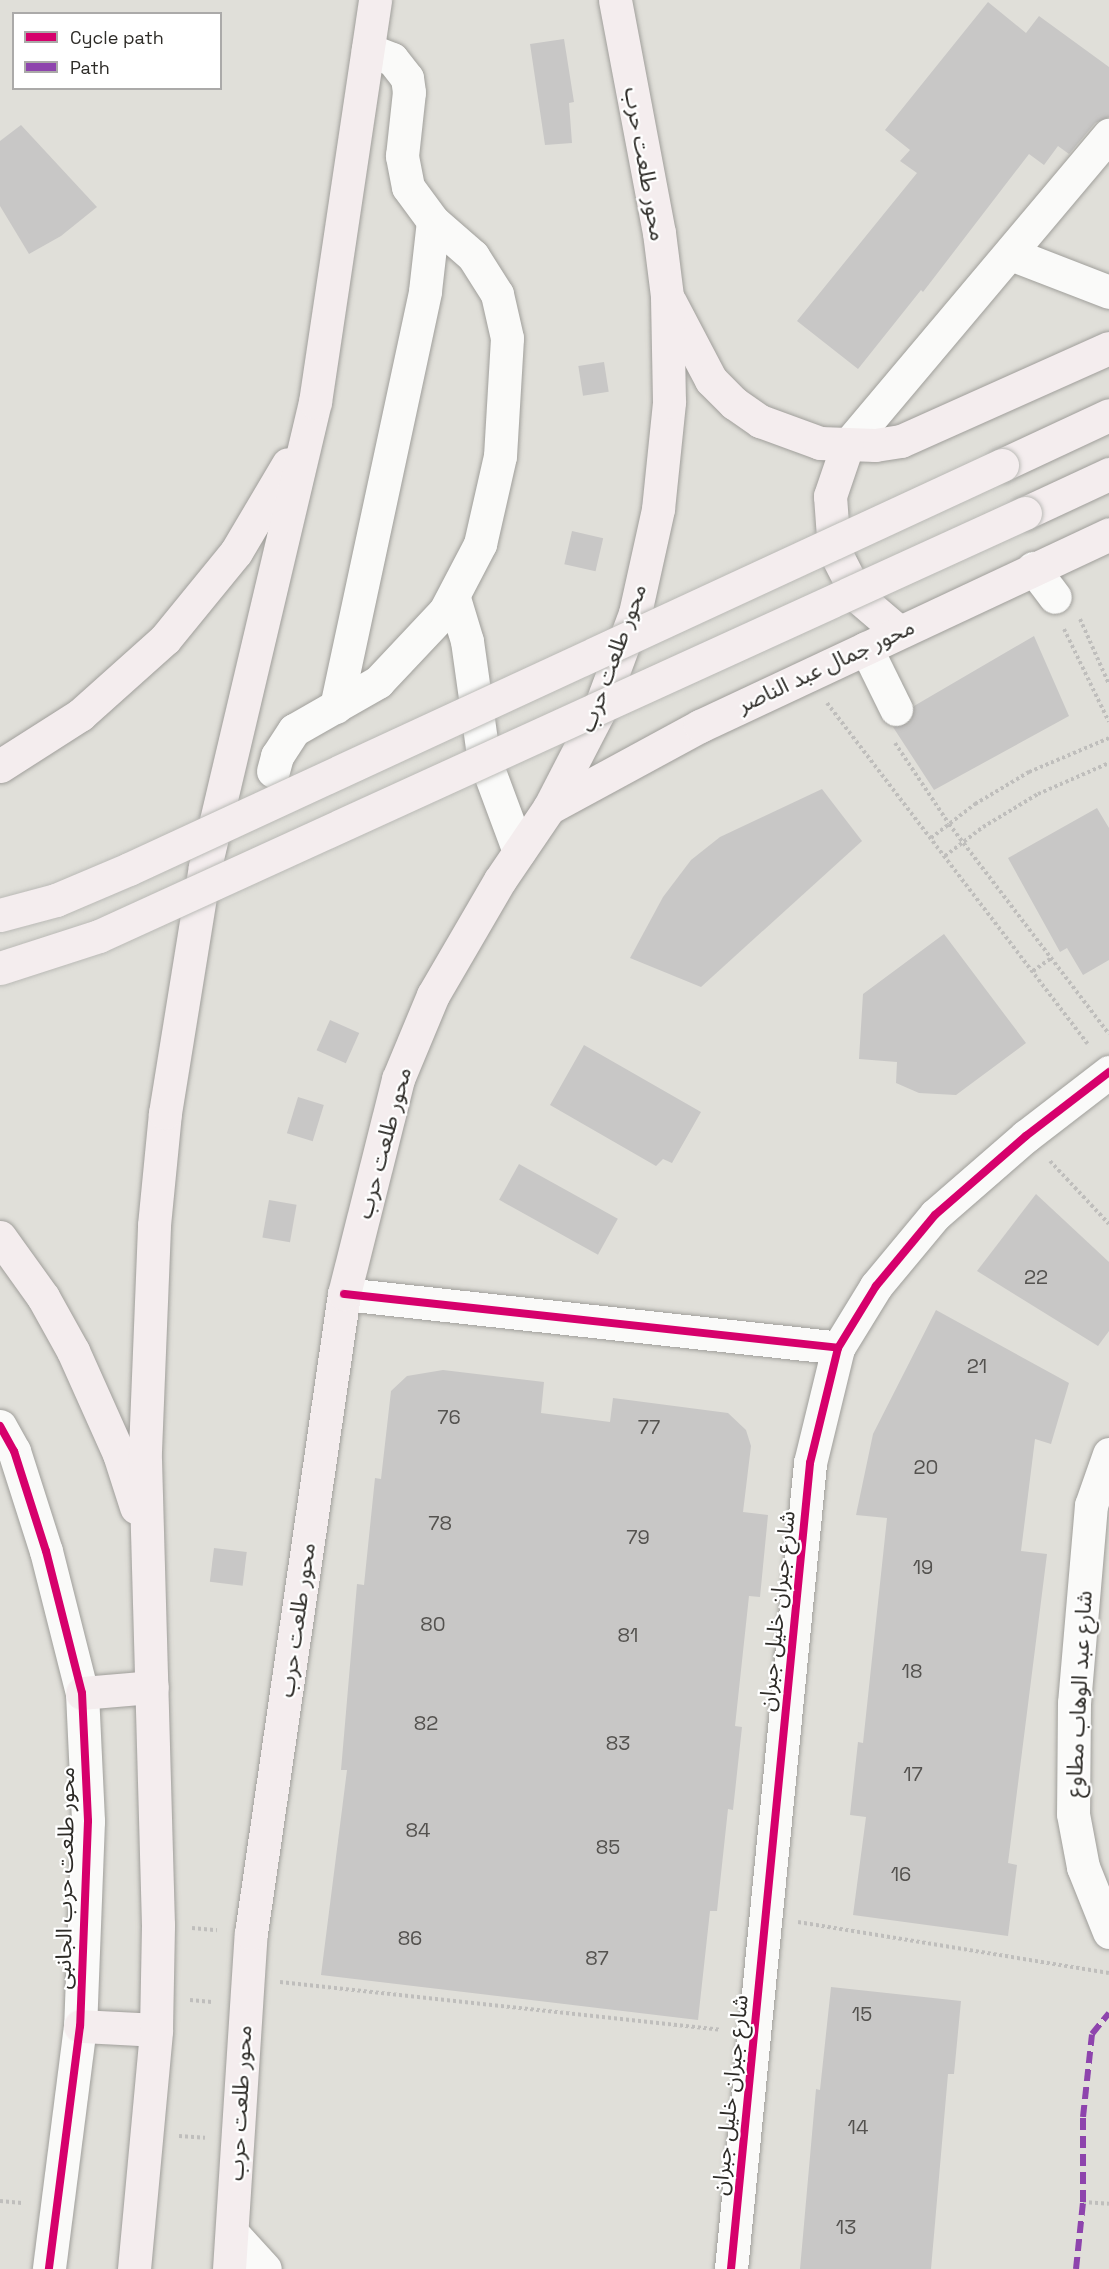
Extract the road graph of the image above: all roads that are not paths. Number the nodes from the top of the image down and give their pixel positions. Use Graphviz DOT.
graph roads {
  1 [pos="375,0"];
  2 [pos="615,0"];
  3 [pos="368,50"];
  4 [pos="1109,135"];
  5 [pos="433,221"];
  6 [pos="1011,254"];
  7 [pos="1109,292"];
  8 [pos="667,296"];
  9 [pos="1109,348"];
  10 [pos="315,402"];
  11 [pos="1109,415"];
  12 [pos="847,446"];
  13 [pos="1109,474"];
  14 [pos="1109,534"];
  15 [pos="1033,568"];
  16 [pos="454,598"];
  17 [pos="1065,611"];
  18 [pos="899,632"];
  19 [pos="866,648"];
  20 [pos="336,707"];
  21 [pos="893,723"];
  22 [pos="0,766"];
  23 [pos="273,771"];
  24 [pos="549,808"];
  25 [pos="519,852"];
  26 [pos="0,915"];
  27 [pos="0,968"];
  28 [pos="1102,1063"];
  29 [pos="0,1237"];
  30 [pos="344,1294"];
  31 [pos="838,1348"];
  32 [pos="0,1426"];
  33 [pos="1109,1454"];
  34 [pos="146,1563"];
  35 [pos="152,1687"];
  36 [pos="82,1693"];
  37 [pos="1109,1932"];
  38 [pos="80,2026"];
  39 [pos="156,2030"];
  40 [pos="233,2234"];
  41 [pos="49,2269"];
  42 [pos="134,2269"];
  43 [pos="229,2269"];
  44 [pos="265,2269"];
  45 [pos="731,2269"];
  1 -- 3 [label="main road"];
  2 -- 8 [label="main road, محور طلعت حرب"];
  3 -- 5 [label="street"];
  3 -- 10 [label="main road"];
  4 -- 6 [label="street"];
  5 -- 16 [label="street"];
  5 -- 20 [label="street"];
  6 -- 7 [label="street"];
  6 -- 12 [label="street"];
  8 -- 12 [label="main road"];
  8 -- 24 [label="main road, محور طلعت حرب"];
  9 -- 12 [label="main road"];
  10 -- 22 [label="main road"];
  10 -- 34 [label="main road"];
  11 -- 26 [label="main road, bridge"];
  12 -- 18 [label="main road"];
  13 -- 27 [label="main road, bridge"];
  14 -- 15 [label="main road, محور جمال عبد الناصر"];
  15 -- 17 [label="street"];
  15 -- 18 [label="main road, محور جمال عبد الناصر"];
  16 -- 20 [label="street"];
  16 -- 25 [label="street"];
  18 -- 19 [label="main road, محور جمال عبد الناصر"];
  19 -- 21 [label="street"];
  19 -- 24 [label="main road, محور جمال عبد الناصر"];
  20 -- 23 [label="street"];
  24 -- 25 [label="main road, محور طلعت حرب"];
  25 -- 30 [label="main road, محور طلعت حرب"];
  28 -- 31 [label="street, شارع جبران خليل جبران"];
  29 -- 34 [label="main road"];
  30 -- 31 [label="street"];
  30 -- 40 [label="main road, محور طلعت حرب"];
  31 -- 45 [label="street, شارع جبران خليل جبران"];
  32 -- 36 [label="street, محور طلعت حرب الجانبى"];
  33 -- 37 [label="street, شارع عبد الوهاب مطاوع"];
  34 -- 35 [label="main road"];
  35 -- 36 [label="main road"];
  35 -- 39 [label="main road"];
  36 -- 38 [label="street, محور طلعت حرب الجانبى"];
  38 -- 39 [label="main road"];
  38 -- 41 [label="street, محور طلعت حرب الجانبى"];
  39 -- 42 [label="main road"];
  40 -- 43 [label="main road, محور طلعت حرب"];
  40 -- 44 [label="street"];
}
